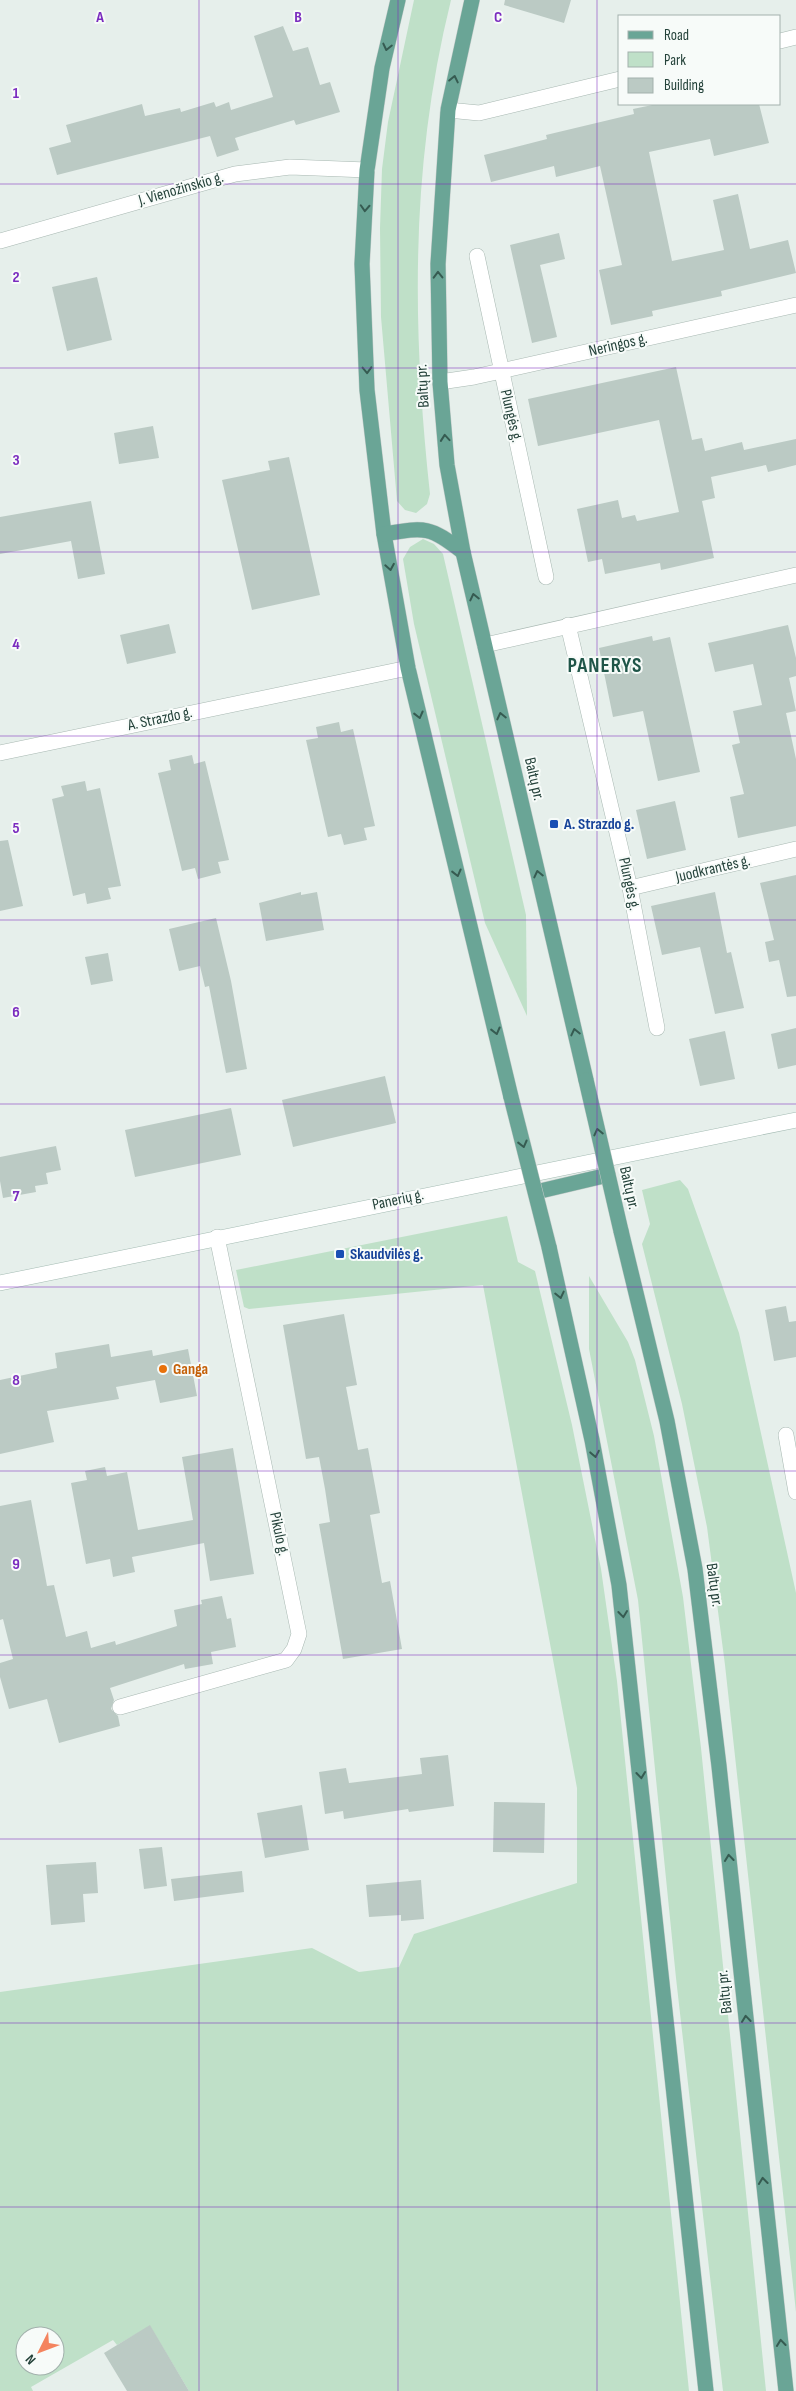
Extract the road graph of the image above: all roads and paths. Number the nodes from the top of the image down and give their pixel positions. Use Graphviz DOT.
graph roads {
  1 [pos="398,0"];
  2 [pos="472,0"];
  3 [pos="796,37"];
  4 [pos="781,41"];
  5 [pos="618,79"];
  6 [pos="448,110"];
  7 [pos="367,170"];
  8 [pos="0,241"];
  9 [pos="477,256"];
  10 [pos="796,304"];
  11 [pos="500,371"];
  12 [pos="440,382"];
  13 [pos="384,534"];
  14 [pos="463,552"];
  15 [pos="796,575"];
  16 [pos="546,577"];
  17 [pos="568,625"];
  18 [pos="484,645"];
  19 [pos="408,668"];
  20 [pos="0,753"];
  21 [pos="796,849"];
  22 [pos="630,888"];
  23 [pos="657,1028"];
  24 [pos="796,1120"];
  25 [pos="608,1175"];
  26 [pos="536,1192"];
  27 [pos="218,1237"];
  28 [pos="0,1283"];
  29 [pos="786,1435"];
  30 [pos="796,1492"];
  31 [pos="120,1707"];
  32 [pos="706,2391"];
  33 [pos="786,2391"];
  1 -- 7 [label="main road, one-way"];
  6 -- 2 [label="main road, Baltų pr., one-way"];
  3 -- 4 [label="street"];
  5 -- 6 [label="street"];
  12 -- 6 [label="main road, Baltų pr., one-way"];
  7 -- 8 [label="street, J. Vienožinskio g."];
  7 -- 13 [label="main road, one-way"];
  9 -- 11 [label="street, Plungės g."];
  10 -- 11 [label="street, Neringos g."];
  11 -- 12 [label="street, Neringos g."];
  11 -- 16 [label="street, Plungės g."];
  14 -- 12 [label="main road, Baltų pr., one-way"];
  13 -- 14 [label="main road"];
  13 -- 19 [label="main road, one-way"];
  18 -- 14 [label="main road, Baltų pr., one-way"];
  15 -- 17 [label="street"];
  17 -- 18 [label="street"];
  17 -- 22 [label="street, Plungės g."];
  25 -- 18 [label="main road, Baltų pr., one-way, bridge"];
  19 -- 20 [label="street, A. Strazdo g."];
  19 -- 26 [label="main road, one-way, bridge"];
  21 -- 22 [label="street, Juodkrantės g."];
  22 -- 23 [label="street, Plungės g."];
  24 -- 27 [label="street, Panerių g."];
  25 -- 26 [label="main road"];
  33 -- 25 [label="main road, Baltų pr., one-way, bridge"];
  26 -- 32 [label="main road, one-way, bridge"];
  27 -- 28 [label="street, Panerių g."];
  27 -- 31 [label="street, Pikulo g."];
  29 -- 30 [label="street"];
}
